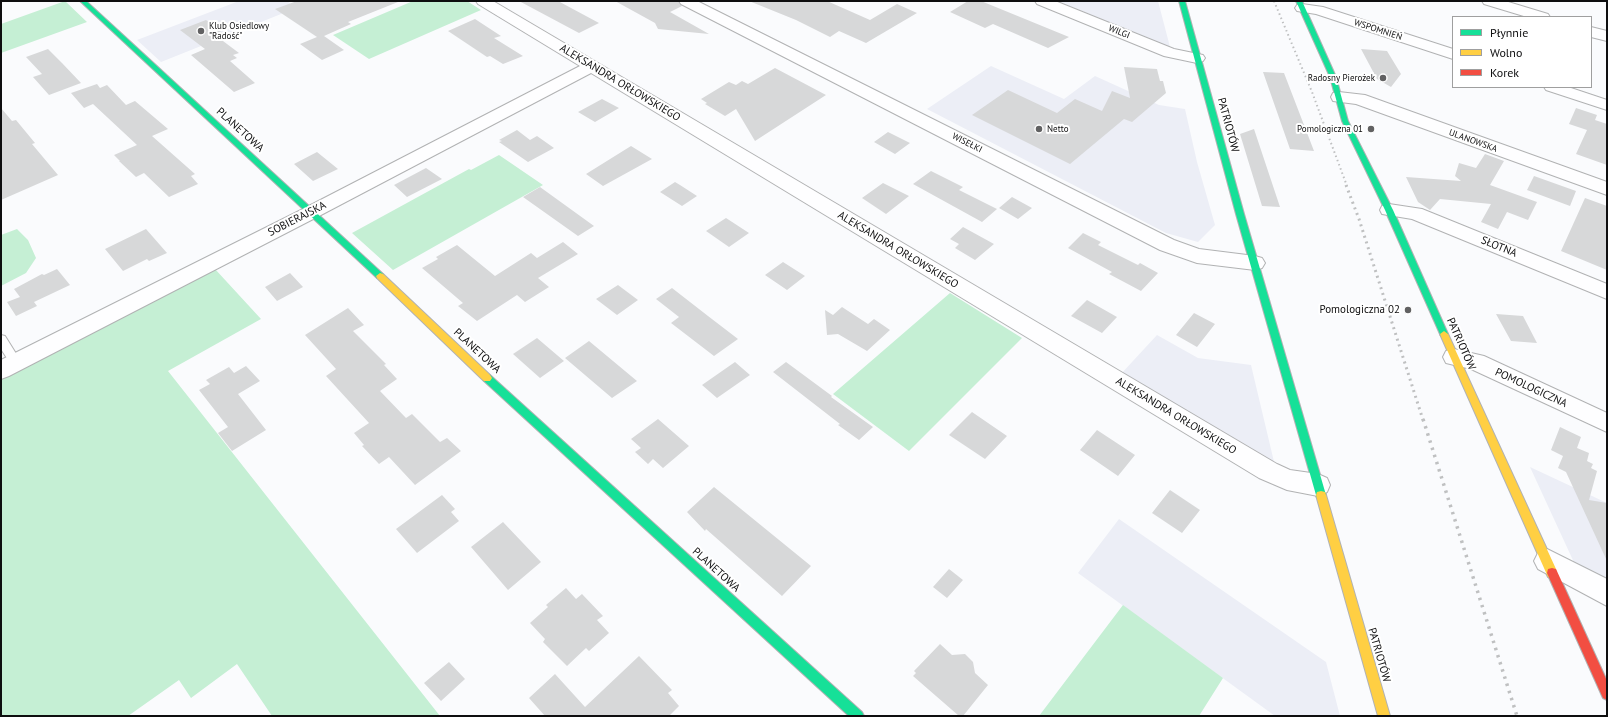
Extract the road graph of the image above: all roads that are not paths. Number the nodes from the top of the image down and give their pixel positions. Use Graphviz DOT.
graph roads {
  1 [pos="83,1"];
  2 [pos="483,1"];
  3 [pos="686,1"];
  4 [pos="1042,1"];
  5 [pos="1182,1"];
  6 [pos="1489,1"];
  7 [pos="1301,4"];
  8 [pos="1540,16"];
  9 [pos="1592,32"];
  10 [pos="1607,36"];
  11 [pos="1452,54"];
  12 [pos="1197,58"];
  13 [pos="592,66"];
  14 [pos="1555,88"];
  15 [pos="1339,97"];
  16 [pos="1607,105"];
  17 [pos="1607,189"];
  18 [pos="1389,210"];
  19 [pos="312,212"];
  20 [pos="1255,263"];
  21 [pos="1607,292"];
  22 [pos="1,339"];
  23 [pos="1454,357"];
  24 [pos="8,366"];
  25 [pos="1607,423"];
  26 [pos="1318,484"];
  27 [pos="1547,561"];
  28 [pos="1607,593"];
  29 [pos="1607,694"];
  30 [pos="858,716"];
  31 [pos="1384,716"];
  1 -- 19 [label="main road, PLANETOWA"];
  2 -- 13 [label="street, ALEKSANDRA ORŁOWSKIEGO"];
  3 -- 20 [label="street, WISEŁKI"];
  4 -- 12 [label="street, WILGI"];
  5 -- 12 [label="main road, PATRIOTÓW"];
  6 -- 8 [label="street"];
  7 -- 11 [label="street, WSPOMNIEŃ"];
  7 -- 15 [label="main road, PATRIOTÓW"];
  9 -- 10 [label="street"];
  12 -- 20 [label="main road, PATRIOTÓW"];
  13 -- 19 [label="street, SOBIERAJSKA"];
  13 -- 26 [label="street, ALEKSANDRA ORŁOWSKIEGO"];
  14 -- 16 [label="street"];
  15 -- 17 [label="street, ULANOWSKA"];
  15 -- 18 [label="main road, PATRIOTÓW"];
  18 -- 21 [label="street, SŁOTNA"];
  18 -- 23 [label="main road, PATRIOTÓW"];
  19 -- 24 [label="street, SOBIERAJSKA"];
  19 -- 30 [label="main road, PLANETOWA"];
  20 -- 26 [label="main road, PATRIOTÓW"];
  22 -- 24 [label="lane"];
  23 -- 25 [label="street, POMOLOGICZNA"];
  23 -- 27 [label="main road, PATRIOTÓW"];
  26 -- 31 [label="main road, PATRIOTÓW"];
  27 -- 28 [label="street"];
  27 -- 29 [label="main road, PATRIOTÓW"];
}
